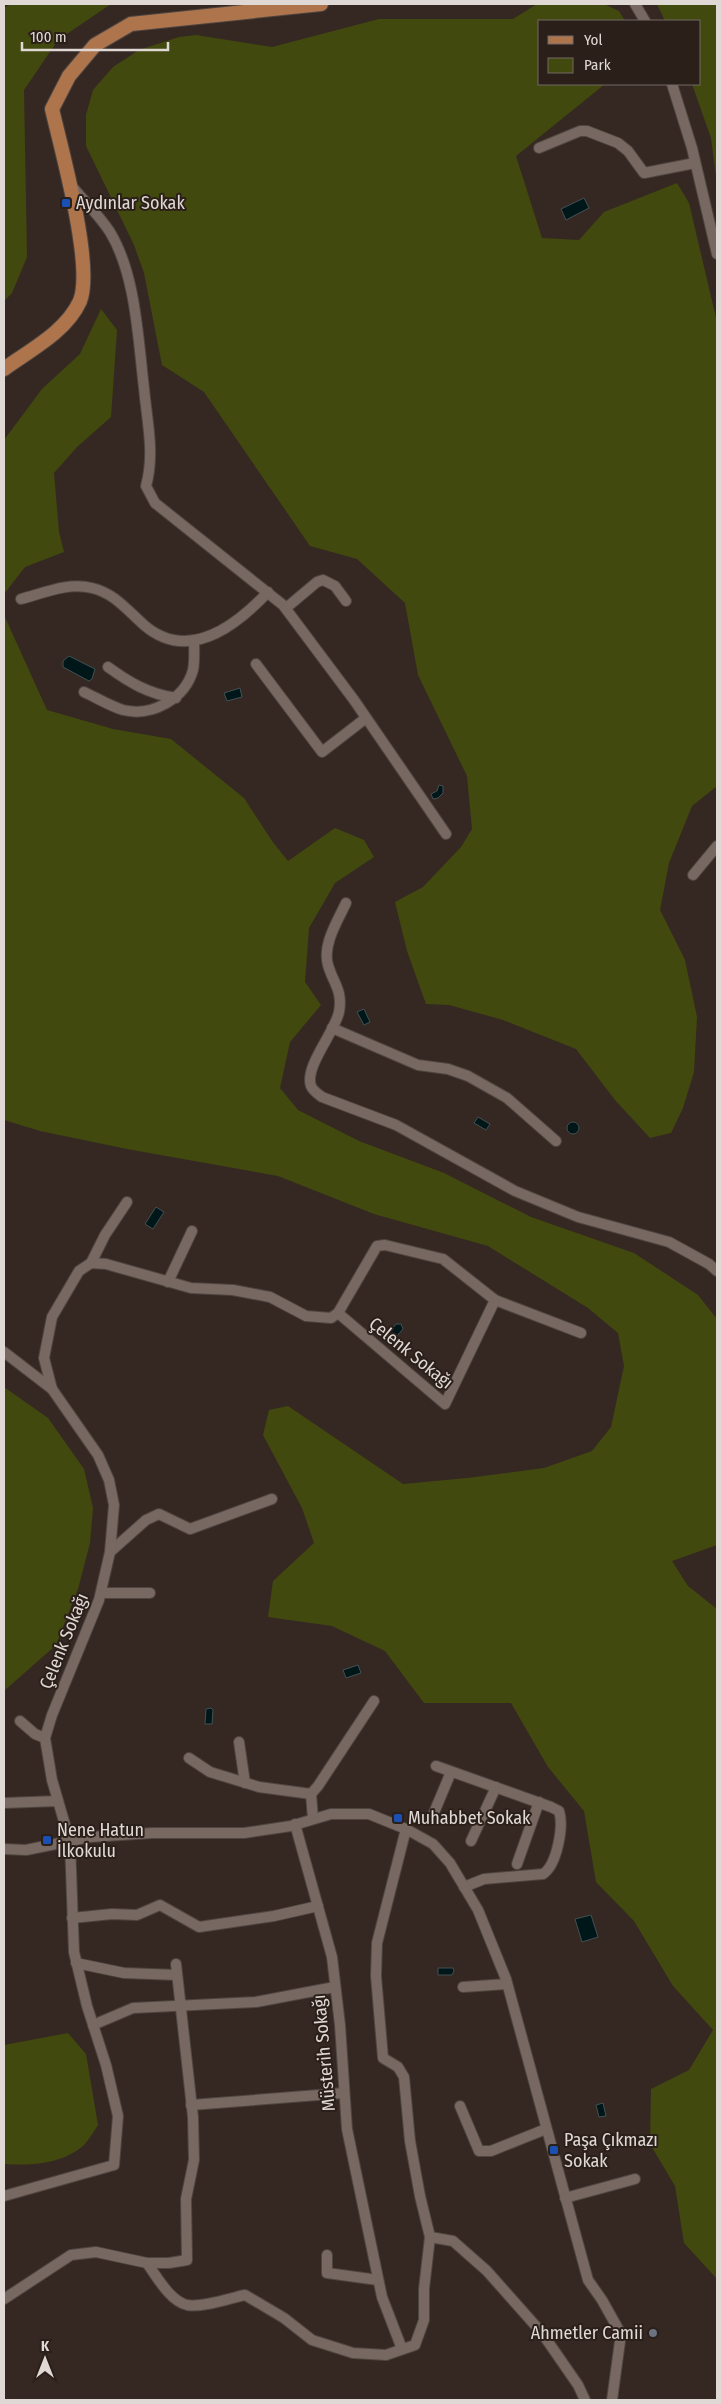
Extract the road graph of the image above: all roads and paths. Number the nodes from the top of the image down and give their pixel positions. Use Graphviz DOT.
graph roads {
  1 [pos="321,4"];
  2 [pos="635,4"];
  3 [pos="643,20"];
  4 [pos="672,85"];
  5 [pos="539,148"];
  6 [pos="695,163"];
  7 [pos="70,184"];
  8 [pos="717,254"];
  9 [pos="4,369"];
  10 [pos="268,592"];
  11 [pos="21,599"];
  12 [pos="346,601"];
  13 [pos="286,608"];
  14 [pos="194,640"];
  15 [pos="256,664"];
  16 [pos="108,667"];
  17 [pos="84,692"];
  18 [pos="176,698"];
  19 [pos="366,718"];
  20 [pos="446,834"];
  21 [pos="717,846"];
  22 [pos="693,875"];
  23 [pos="346,903"];
  24 [pos="332,1028"];
  25 [pos="556,1141"];
  26 [pos="127,1202"];
  27 [pos="192,1231"];
  28 [pos="91,1263"];
  29 [pos="717,1272"];
  30 [pos="168,1282"];
  31 [pos="495,1300"];
  32 [pos="338,1313"];
  33 [pos="582,1333"];
  34 [pos="4,1352"];
  35 [pos="52,1390"];
  36 [pos="272,1499"];
  37 [pos="110,1552"];
  38 [pos="101,1593"];
  39 [pos="150,1593"];
  40 [pos="374,1701"];
  41 [pos="20,1721"];
  42 [pos="45,1738"];
  43 [pos="239,1742"];
  44 [pos="189,1758"];
  45 [pos="436,1766"];
  46 [pos="452,1772"];
  47 [pos="245,1783"];
  48 [pos="496,1787"];
  49 [pos="311,1794"];
  50 [pos="58,1801"];
  51 [pos="539,1802"];
  52 [pos="4,1803"];
  53 [pos="433,1815"];
  54 [pos="313,1819"];
  55 [pos="295,1824"];
  56 [pos="406,1829"];
  57 [pos="471,1841"];
  58 [pos="70,1842"];
  59 [pos="4,1849"];
  60 [pos="517,1864"];
  61 [pos="464,1887"];
  62 [pos="318,1906"];
  63 [pos="72,1918"];
  64 [pos="76,1963"];
  65 [pos="507,1984"];
  66 [pos="335,1987"];
  67 [pos="464,1987"];
  68 [pos="180,2006"];
  69 [pos="93,2025"];
  70 [pos="344,2093"];
  71 [pos="191,2105"];
  72 [pos="460,2106"];
  73 [pos="546,2129"];
  74 [pos="635,2179"];
  75 [pos="4,2196"];
  76 [pos="565,2198"];
  77 [pos="430,2237"];
  78 [pos="328,2255"];
  79 [pos="147,2263"];
  80 [pos="378,2280"];
  81 [pos="4,2299"];
  82 [pos="402,2349"];
  83 [pos="585,2400"];
  84 [pos="612,2400"];
  1 -- 7 [label="main road"];
  2 -- 3 [label="street"];
  4 -- 6 [label="street"];
  5 -- 6 [label="street"];
  6 -- 8 [label="street"];
  7 -- 9 [label="main road"];
  7 -- 10 [label="street"];
  10 -- 13 [label="street"];
  10 -- 14 [label="street"];
  11 -- 14 [label="street"];
  12 -- 13 [label="street"];
  13 -- 19 [label="street"];
  14 -- 18 [label="street"];
  15 -- 19 [label="street"];
  16 -- 18 [label="street"];
  17 -- 18 [label="street"];
  19 -- 20 [label="street"];
  21 -- 22 [label="street"];
  23 -- 24 [label="street"];
  24 -- 25 [label="street"];
  24 -- 29 [label="street"];
  26 -- 28 [label="street, Çelenk Sokağı"];
  27 -- 30 [label="street"];
  28 -- 30 [label="street"];
  28 -- 35 [label="street, Çelenk Sokağı"];
  30 -- 32 [label="street"];
  31 -- 32 [label="street"];
  31 -- 32 [label="street, Çelenk Sokağı"];
  31 -- 33 [label="street"];
  34 -- 35 [label="street, Çelenk Sokağı"];
  35 -- 37 [label="street, Çelenk Sokağı"];
  36 -- 37 [label="street"];
  37 -- 38 [label="street, Çelenk Sokağı"];
  38 -- 39 [label="street"];
  38 -- 42 [label="street, Çelenk Sokağı"];
  40 -- 49 [label="street"];
  41 -- 42 [label="street"];
  42 -- 50 [label="street, Çelenk Sokağı"];
  43 -- 47 [label="street"];
  44 -- 47 [label="street"];
  45 -- 46 [label="street"];
  46 -- 48 [label="street"];
  46 -- 53 [label="street"];
  47 -- 49 [label="street"];
  48 -- 51 [label="street"];
  48 -- 57 [label="street"];
  49 -- 54 [label="street"];
  50 -- 52 [label="street"];
  50 -- 58 [label="street, Çelenk Sokağı"];
  51 -- 60 [label="street"];
  51 -- 61 [label="street"];
  54 -- 55 [label="street"];
  54 -- 56 [label="street"];
  55 -- 58 [label="street"];
  55 -- 62 [label="street, Müsterih Sokağı"];
  56 -- 61 [label="street"];
  56 -- 77 [label="street"];
  58 -- 59 [label="street"];
  58 -- 63 [label="street, Çelenk Sokağı"];
  61 -- 65 [label="street"];
  62 -- 63 [label="street"];
  62 -- 66 [label="street, Müsterih Sokağı"];
  63 -- 64 [label="street, Çelenk Sokağı"];
  64 -- 68 [label="street"];
  64 -- 69 [label="street, Çelenk Sokağı"];
  65 -- 67 [label="street"];
  65 -- 73 [label="street"];
  66 -- 68 [label="street"];
  66 -- 70 [label="street, Müsterih Sokağı"];
  68 -- 69 [label="street"];
  68 -- 71 [label="street"];
  69 -- 75 [label="street, Çelenk Sokağı"];
  70 -- 71 [label="street"];
  70 -- 80 [label="street, Müsterih Sokağı"];
  71 -- 79 [label="street"];
  72 -- 73 [label="street"];
  73 -- 76 [label="street"];
  74 -- 76 [label="street"];
  76 -- 84 [label="street"];
  77 -- 82 [label="street"];
  77 -- 83 [label="street"];
  78 -- 80 [label="street"];
  79 -- 81 [label="street"];
  79 -- 82 [label="street"];
  80 -- 82 [label="street, Müsterih Sokağı"];
}
